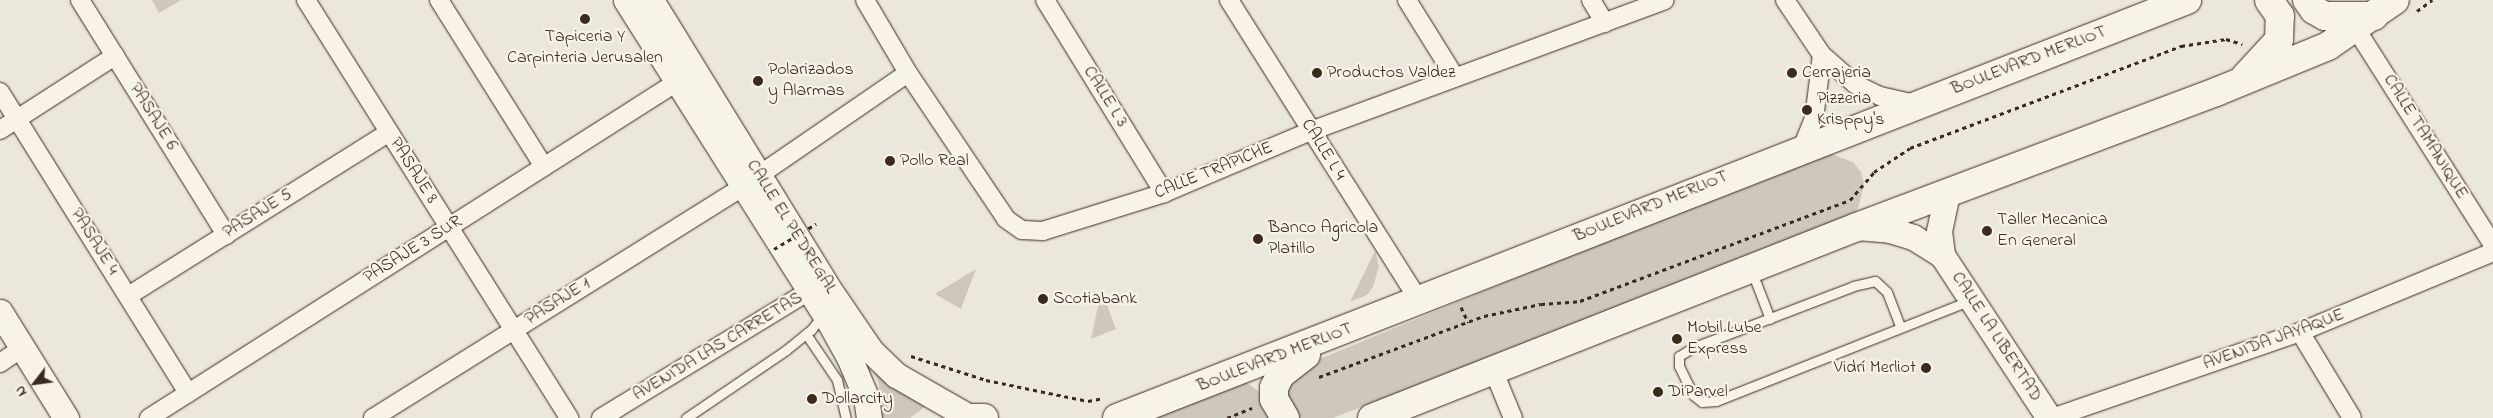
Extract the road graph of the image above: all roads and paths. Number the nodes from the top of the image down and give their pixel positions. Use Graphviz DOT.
graph roads {
  1 [pos="80,0"];
  2 [pos="306,0"];
  3 [pos="439,0"];
  4 [pos="626,0"];
  5 [pos="651,0"];
  6 [pos="865,0"];
  7 [pos="1045,0"];
  8 [pos="1229,0"];
  9 [pos="1408,0"];
  10 [pos="1591,0"];
  11 [pos="1665,0"];
  12 [pos="1785,0"];
  13 [pos="2187,0"];
  14 [pos="2269,0"];
  15 [pos="2307,0"];
  16 [pos="2375,15"];
  17 [pos="1605,23"];
  18 [pos="2226,39"];
  19 [pos="1822,55"];
  20 [pos="114,56"];
  21 [pos="908,73"];
  22 [pos="1455,77"];
  23 [pos="2243,80"];
  24 [pos="677,82"];
  25 [pos="0,92"];
  26 [pos="1915,104"];
  27 [pos="16,118"];
  28 [pos="0,130"];
  29 [pos="1311,131"];
  30 [pos="389,132"];
  31 [pos="1802,148"];
  32 [pos="544,167"];
  33 [pos="751,181"];
  34 [pos="1947,193"];
  35 [pos="1164,194"];
  36 [pos="816,224"];
  37 [pos="449,227"];
  38 [pos="1857,227"];
  39 [pos="226,235"];
  40 [pos="2493,245"];
  41 [pos="774,249"];
  42 [pos="2493,252"];
  43 [pos="1942,255"];
  44 [pos="1751,270"];
  45 [pos="809,291"];
  46 [pos="128,296"];
  47 [pos="1418,299"];
  48 [pos="1971,300"];
  49 [pos="0,312"];
  50 [pos="824,314"];
  51 [pos="1770,319"];
  52 [pos="1900,326"];
  53 [pos="513,330"];
  54 [pos="2300,332"];
  55 [pos="806,334"];
  56 [pos="1330,338"];
  57 [pos="22,348"];
  58 [pos="0,363"];
  59 [pos="1494,372"];
  60 [pos="896,375"];
  61 [pos="1317,378"];
  62 [pos="188,392"];
  63 [pos="1280,408"];
  64 [pos="1386,416"];
  65 [pos="1122,417"];
  66 [pos="66,418"];
  67 [pos="149,418"];
  68 [pos="373,418"];
  69 [pos="569,418"];
  70 [pos="601,418"];
  71 [pos="686,418"];
  72 [pos="846,418"];
  73 [pos="869,418"];
  74 [pos="971,418"];
  75 [pos="1227,418"];
  76 [pos="1513,418"];
  77 [pos="2050,418"];
  78 [pos="2352,418"];
  1 -- 20 [label="street, PASAJE 6"];
  2 -- 30 [label="street, PASAJE 8"];
  3 -- 32 [label="street"];
  4 -- 24 [label="main road, CALLE EL PEDREGAL"];
  5 -- 33 [label="main road, CALLE EL PEDREGAL"];
  6 -- 21 [label="street, CALLE TRAPICHE"];
  7 -- 35 [label="street, CALLE L 3"];
  8 -- 29 [label="street, CALLE L 4"];
  9 -- 22 [label="street"];
  10 -- 17 [label="street"];
  11 -- 17 [label="street, CALLE TRAPICHE"];
  12 -- 19 [label="street"];
  13 -- 26 [label="main road, BOULEVARD MERLIOT"];
  14 -- 23 [label="main road"];
  15 -- 16 [label="main road"];
  16 -- 23 [label="main road"];
  16 -- 40 [label="street, CALLE TAMANIQUE"];
  17 -- 22 [label="street, CALLE TRAPICHE"];
  18 -- 61 [label="path"];
  19 -- 26 [label="street"];
  19 -- 31 [label="street"];
  20 -- 27 [label="street"];
  20 -- 39 [label="street, PASAJE 6"];
  21 -- 33 [label="street, PASAJE 1"];
  21 -- 35 [label="street, CALLE TRAPICHE"];
  22 -- 29 [label="street, CALLE TRAPICHE"];
  23 -- 34 [label="main road"];
  24 -- 32 [label="street, PASAJE 3 SUR"];
  24 -- 33 [label="main road, CALLE EL PEDREGAL"];
  25 -- 27 [label="street, PASAJE 4"];
  26 -- 31 [label="main road, BOULEVARD MERLIOT"];
  27 -- 28 [label="street"];
  27 -- 46 [label="street, PASAJE 4"];
  29 -- 35 [label="street, CALLE TRAPICHE"];
  29 -- 47 [label="street, CALLE L 4"];
  30 -- 37 [label="street, PASAJE 8"];
  30 -- 39 [label="street, PASAJE 5"];
  31 -- 47 [label="main road, BOULEVARD MERLIOT"];
  32 -- 37 [label="street, PASAJE 3 SUR"];
  33 -- 45 [label="main road, CALLE EL PEDREGAL"];
  33 -- 53 [label="street, PASAJE 1"];
  33 -- 60 [label="main road, CALLE EL PEDREGAL"];
  34 -- 38 [label="main road"];
  34 -- 43 [label="main road, CALLE LA LIBERTAD"];
  36 -- 41 [label="path, bridge"];
  37 -- 53 [label="street, PASAJE 8"];
  37 -- 62 [label="street, PASAJE 3 SUR"];
  38 -- 43 [label="main road, CALLE LA LIBERTAD"];
  38 -- 44 [label="main road"];
  39 -- 46 [label="street, PASAJE 5"];
  42 -- 54 [label="street, AVENIDA JAYAQUE"];
  43 -- 48 [label="main road, CALLE LA LIBERTAD"];
  44 -- 51 [label="lane"];
  44 -- 59 [label="main road"];
  45 -- 50 [label="main road, CALLE EL PEDREGAL"];
  45 -- 70 [label="street, AVENIDA LAS CARRETAS"];
  46 -- 62 [label="street, PASAJE 4"];
  47 -- 56 [label="main road, BOULEVARD MERLIOT"];
  48 -- 52 [label="lane"];
  48 -- 77 [label="main road, CALLE LA LIBERTAD"];
  49 -- 57 [label="main road"];
  50 -- 55 [label="lane"];
  50 -- 73 [label="main road, CALLE EL PEDREGAL"];
  51 -- 52 [label="lane"];
  51 -- 52 [label="lane"];
  53 -- 68 [label="street, PASAJE 1"];
  53 -- 69 [label="street, PASAJE 8"];
  54 -- 77 [label="street, AVENIDA JAYAQUE"];
  54 -- 78 [label="street"];
  55 -- 71 [label="lane"];
  55 -- 72 [label="lane"];
  56 -- 63 [label="main road"];
  56 -- 65 [label="main road, BOULEVARD MERLIOT"];
  57 -- 58 [label="street"];
  57 -- 66 [label="main road"];
  59 -- 64 [label="main road"];
  59 -- 76 [label="street"];
  60 -- 65 [label="path"];
  60 -- 74 [label="main road, CALLE EL PEDREGAL"];
  62 -- 67 [label="street, PASAJE 3 SUR"];
  63 -- 75 [label="path"];
}
